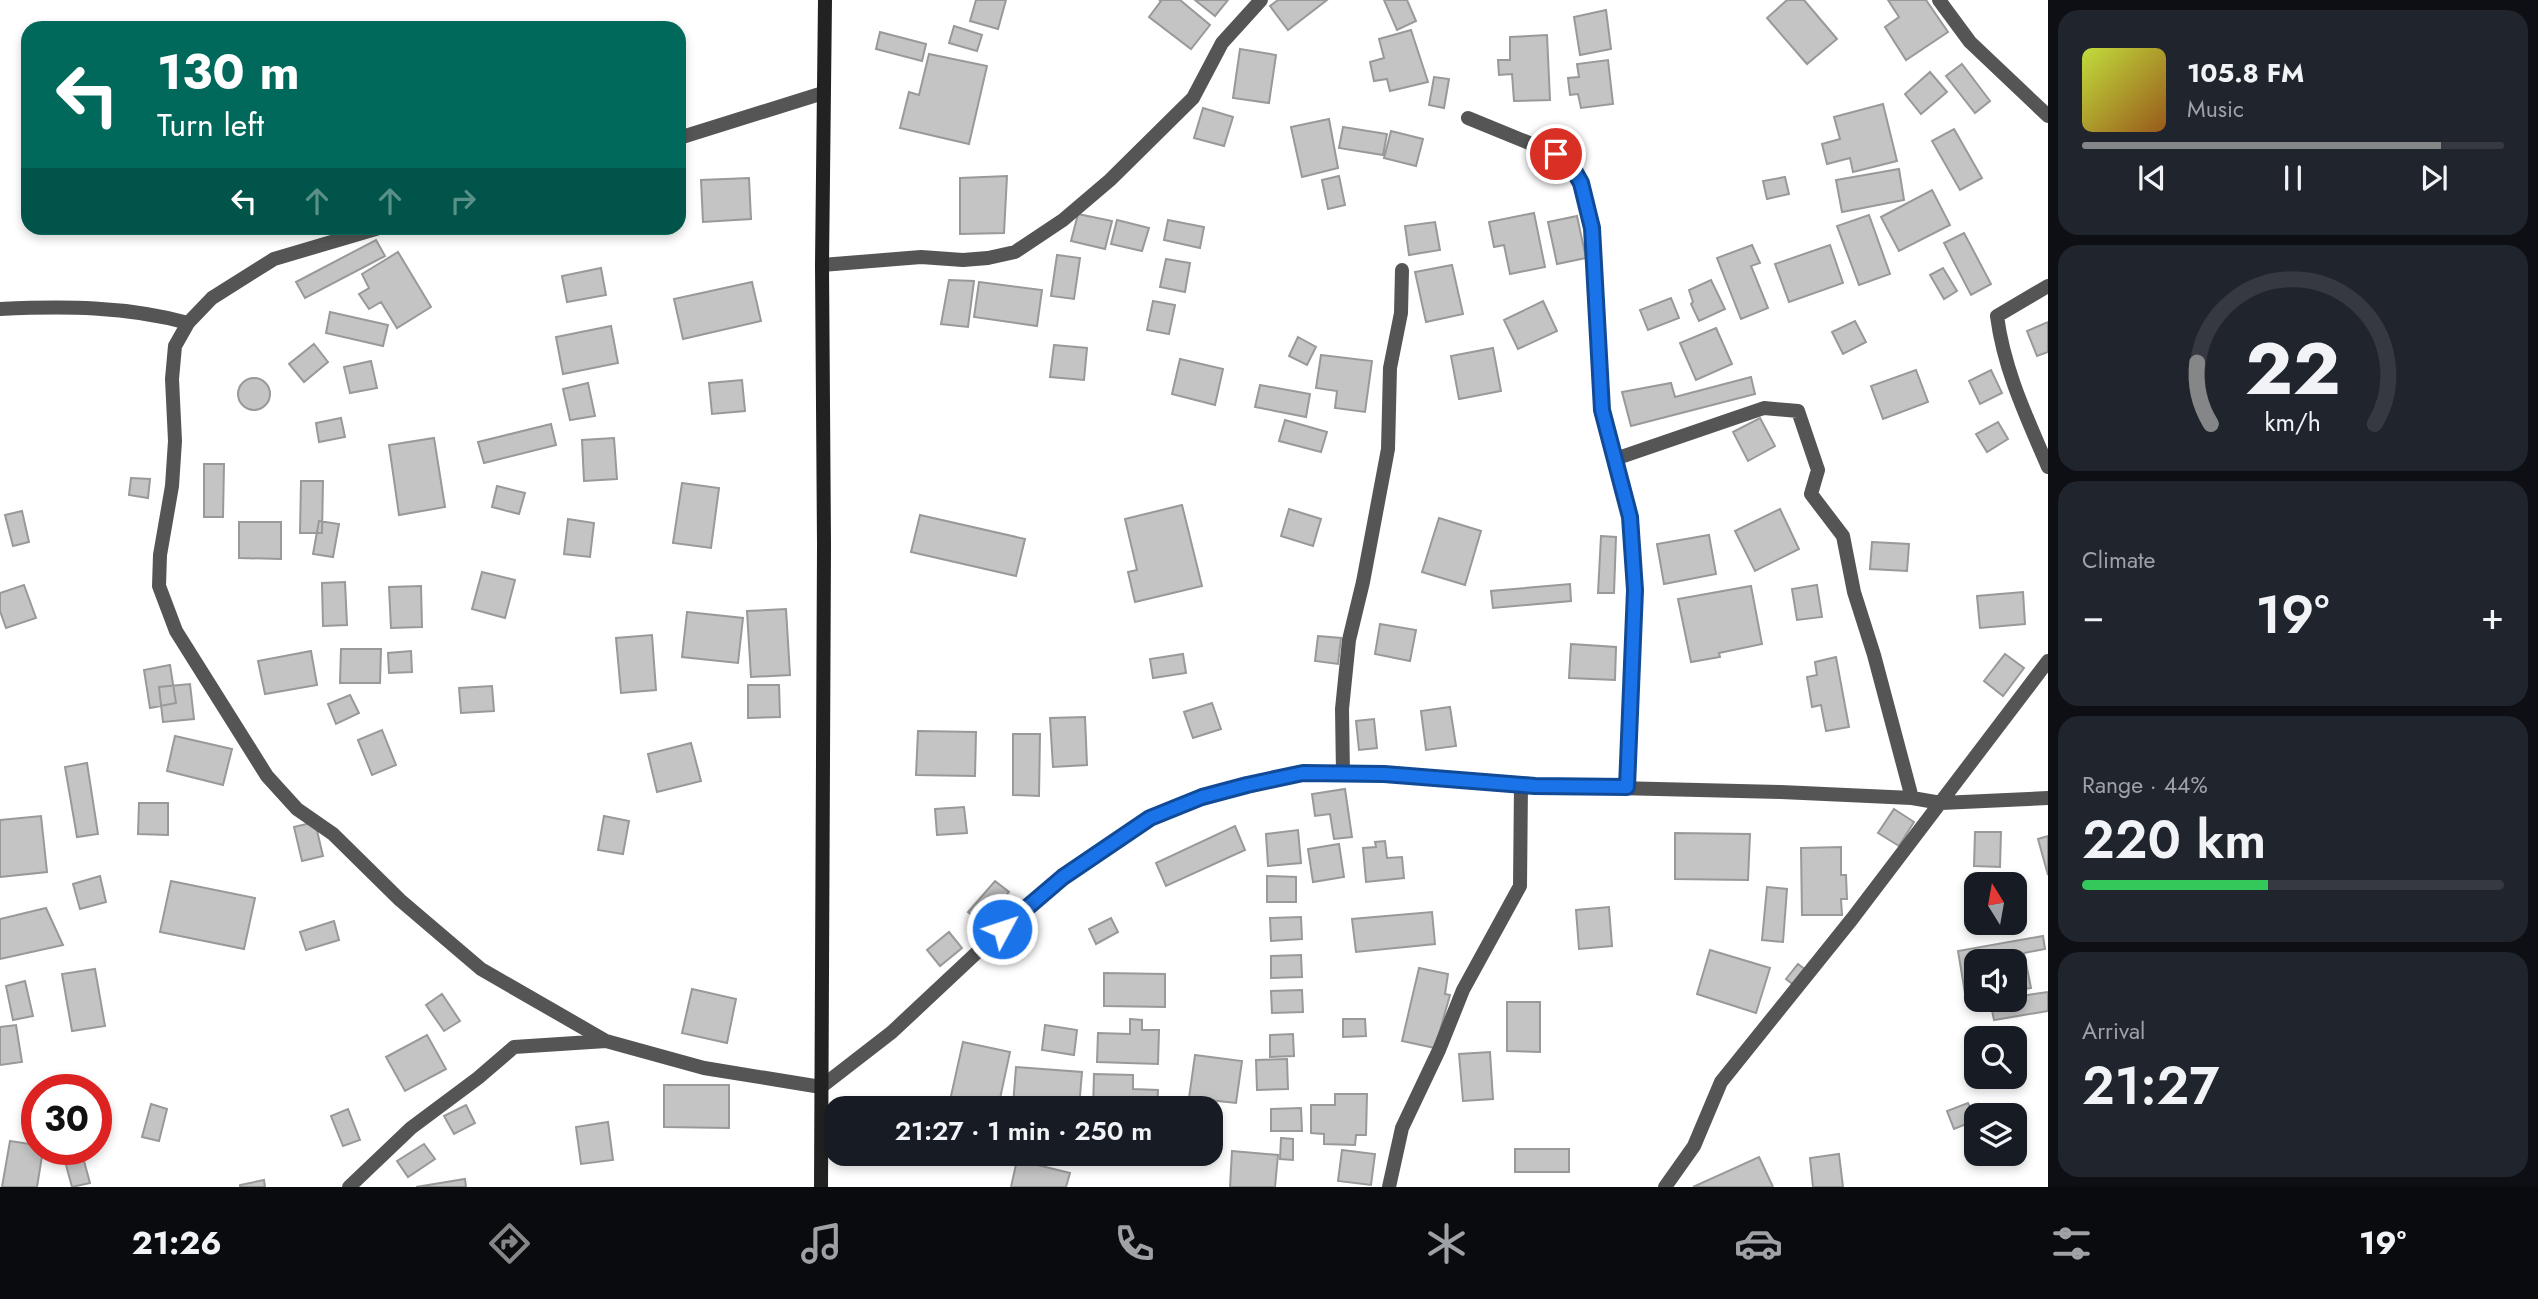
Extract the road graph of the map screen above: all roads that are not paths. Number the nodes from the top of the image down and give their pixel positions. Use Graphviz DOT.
graph roads {
  1 [pos="825,0"];
  2 [pos="1261,0"];
  3 [pos="1940,0"];
  4 [pos="823,93"];
  5 [pos="2048,116"];
  6 [pos="1468,118"];
  7 [pos="686,136"];
  8 [pos="355,235"];
  9 [pos="822,265"];
  10 [pos="1402,270"];
  11 [pos="2048,286"];
  12 [pos="0,309"];
  13 [pos="188,323"];
  14 [pos="1615,459"];
  15 [pos="2048,467"];
  16 [pos="2048,661"];
  17 [pos="1343,774"];
  18 [pos="1521,785"];
  19 [pos="1627,787"];
  20 [pos="1912,798"];
  21 [pos="2048,798"];
  22 [pos="1941,803"];
  23 [pos="606,1041"];
  24 [pos="821,1087"];
  25 [pos="349,1187"];
  26 [pos="821,1187"];
  27 [pos="1388,1187"];
  28 [pos="1665,1187"];
  1 -- 4 [label="street"];
  2 -- 9 [label="street"];
  3 -- 5 [label="street"];
  4 -- 7 [label="street"];
  4 -- 9 [label="street"];
  6 -- 14 [label="street"];
  8 -- 13 [label="street"];
  9 -- 24 [label="street"];
  10 -- 17 [label="street"];
  11 -- 15 [label="street"];
  12 -- 13 [label="street"];
  13 -- 23 [label="street"];
  14 -- 19 [label="street"];
  14 -- 20 [label="street"];
  16 -- 22 [label="street"];
  17 -- 18 [label="street"];
  17 -- 24 [label="street"];
  18 -- 19 [label="street"];
  18 -- 27 [label="street"];
  19 -- 20 [label="street"];
  20 -- 22 [label="street"];
  21 -- 22 [label="street"];
  22 -- 28 [label="street"];
  23 -- 24 [label="street"];
  23 -- 25 [label="street"];
  24 -- 26 [label="street"];
}
